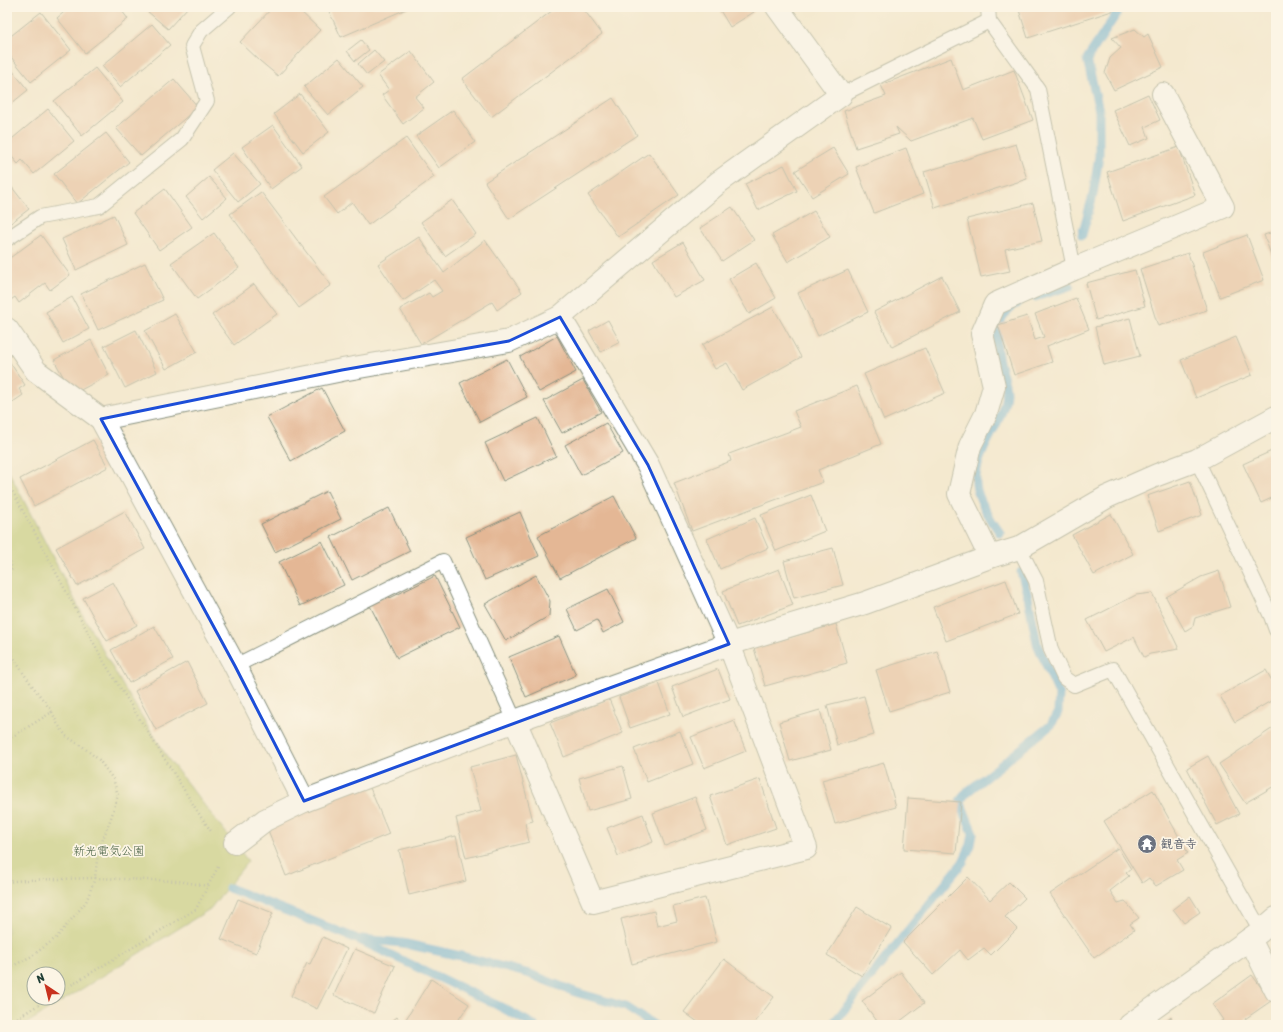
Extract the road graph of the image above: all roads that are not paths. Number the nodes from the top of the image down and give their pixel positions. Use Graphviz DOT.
graph roads {
  1 [pos="229,7"];
  2 [pos="777,7"];
  3 [pos="988,7"];
  4 [pos="989,21"];
  5 [pos="1163,94"];
  6 [pos="841,95"];
  7 [pos="7,239"];
  8 [pos="1074,269"];
  9 [pos="560,317"];
  10 [pos="7,329"];
  11 [pos="1276,417"];
  12 [pos="101,419"];
  13 [pos="1197,460"];
  14 [pos="1019,548"];
  15 [pos="990,557"];
  16 [pos="1276,630"];
  17 [pos="729,644"];
  18 [pos="235,666"];
  19 [pos="515,721"];
  20 [pos="304,801"];
  21 [pos="228,851"];
  22 [pos="1262,930"];
  23 [pos="1276,991"];
  24 [pos="1130,1025"];
  1 -- 7 [label="lane"];
  2 -- 6 [label="street"];
  3 -- 4 [label="lane"];
  4 -- 6 [label="lane"];
  4 -- 8 [label="lane"];
  5 -- 8 [label="street"];
  6 -- 9 [label="street"];
  8 -- 15 [label="street"];
  9 -- 12 [label="street"];
  9 -- 17 [label="street"];
  10 -- 12 [label="street"];
  11 -- 13 [label="street"];
  12 -- 18 [label="street"];
  13 -- 14 [label="street"];
  13 -- 16 [label="lane"];
  14 -- 15 [label="street"];
  14 -- 22 [label="lane"];
  15 -- 17 [label="street"];
  17 -- 19 [label="street"];
  17 -- 19 [label="street"];
  18 -- 19 [label="lane"];
  18 -- 20 [label="street"];
  19 -- 20 [label="street"];
  20 -- 21 [label="street"];
  22 -- 23 [label="street"];
  22 -- 24 [label="street"];
}
